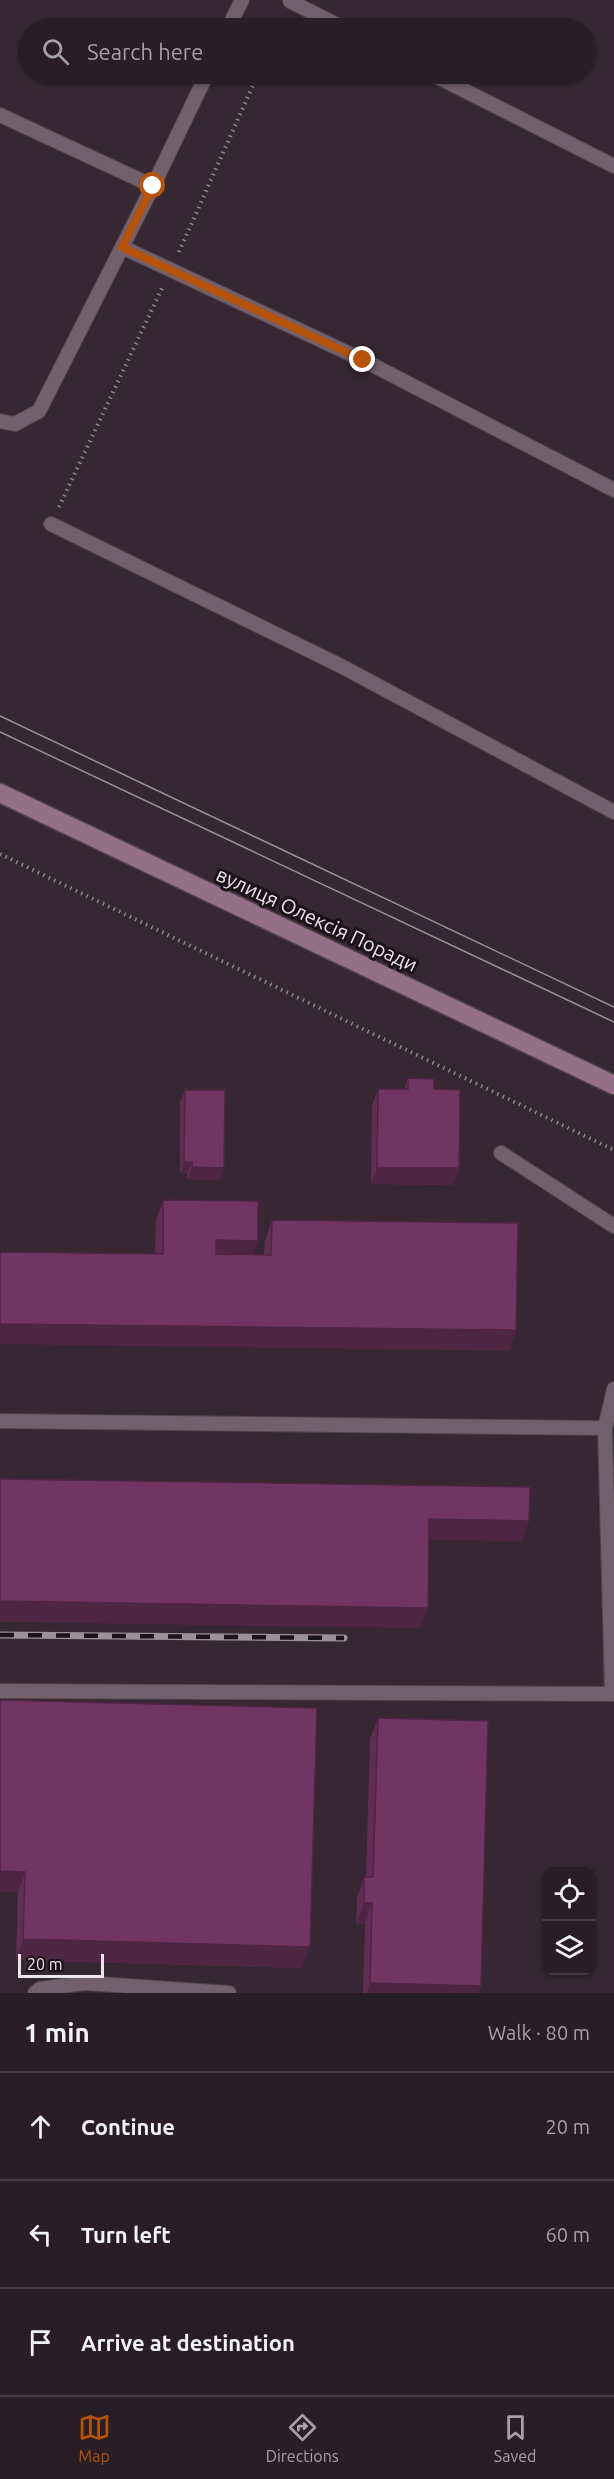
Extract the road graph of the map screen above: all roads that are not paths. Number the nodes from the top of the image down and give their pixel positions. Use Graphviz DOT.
graph roads {
  1 [pos="242,0"];
  2 [pos="290,1"];
  3 [pos="233,18"];
  4 [pos="323,18"];
  5 [pos="202,84"];
  6 [pos="452,84"];
  7 [pos="0,115"];
  8 [pos="614,166"];
  9 [pos="153,186"];
  10 [pos="122,247"];
  11 [pos="0,421"];
  12 [pos="614,490"];
  13 [pos="51,524"];
  14 [pos="0,793"];
  15 [pos="614,812"];
  16 [pos="614,1085"];
  17 [pos="501,1153"];
  18 [pos="614,1227"];
  19 [pos="614,1389"];
  20 [pos="0,1421"];
  21 [pos="605,1428"];
  22 [pos="0,1691"];
  23 [pos="613,1694"];
  24 [pos="35,1993"];
  25 [pos="229,1993"];
  1 -- 3 [label="lane"];
  2 -- 4 [label="lane"];
  5 -- 9 [label="lane"];
  6 -- 8 [label="lane"];
  7 -- 9 [label="lane"];
  9 -- 10 [label="lane"];
  10 -- 11 [label="lane"];
  10 -- 12 [label="lane"];
  13 -- 15 [label="lane"];
  14 -- 16 [label="main road, вулиця Олексія Поради"];
  17 -- 18 [label="lane"];
  19 -- 21 [label="lane"];
  20 -- 21 [label="lane"];
  21 -- 23 [label="lane"];
  22 -- 23 [label="lane"];
  24 -- 25 [label="lane"];
}
